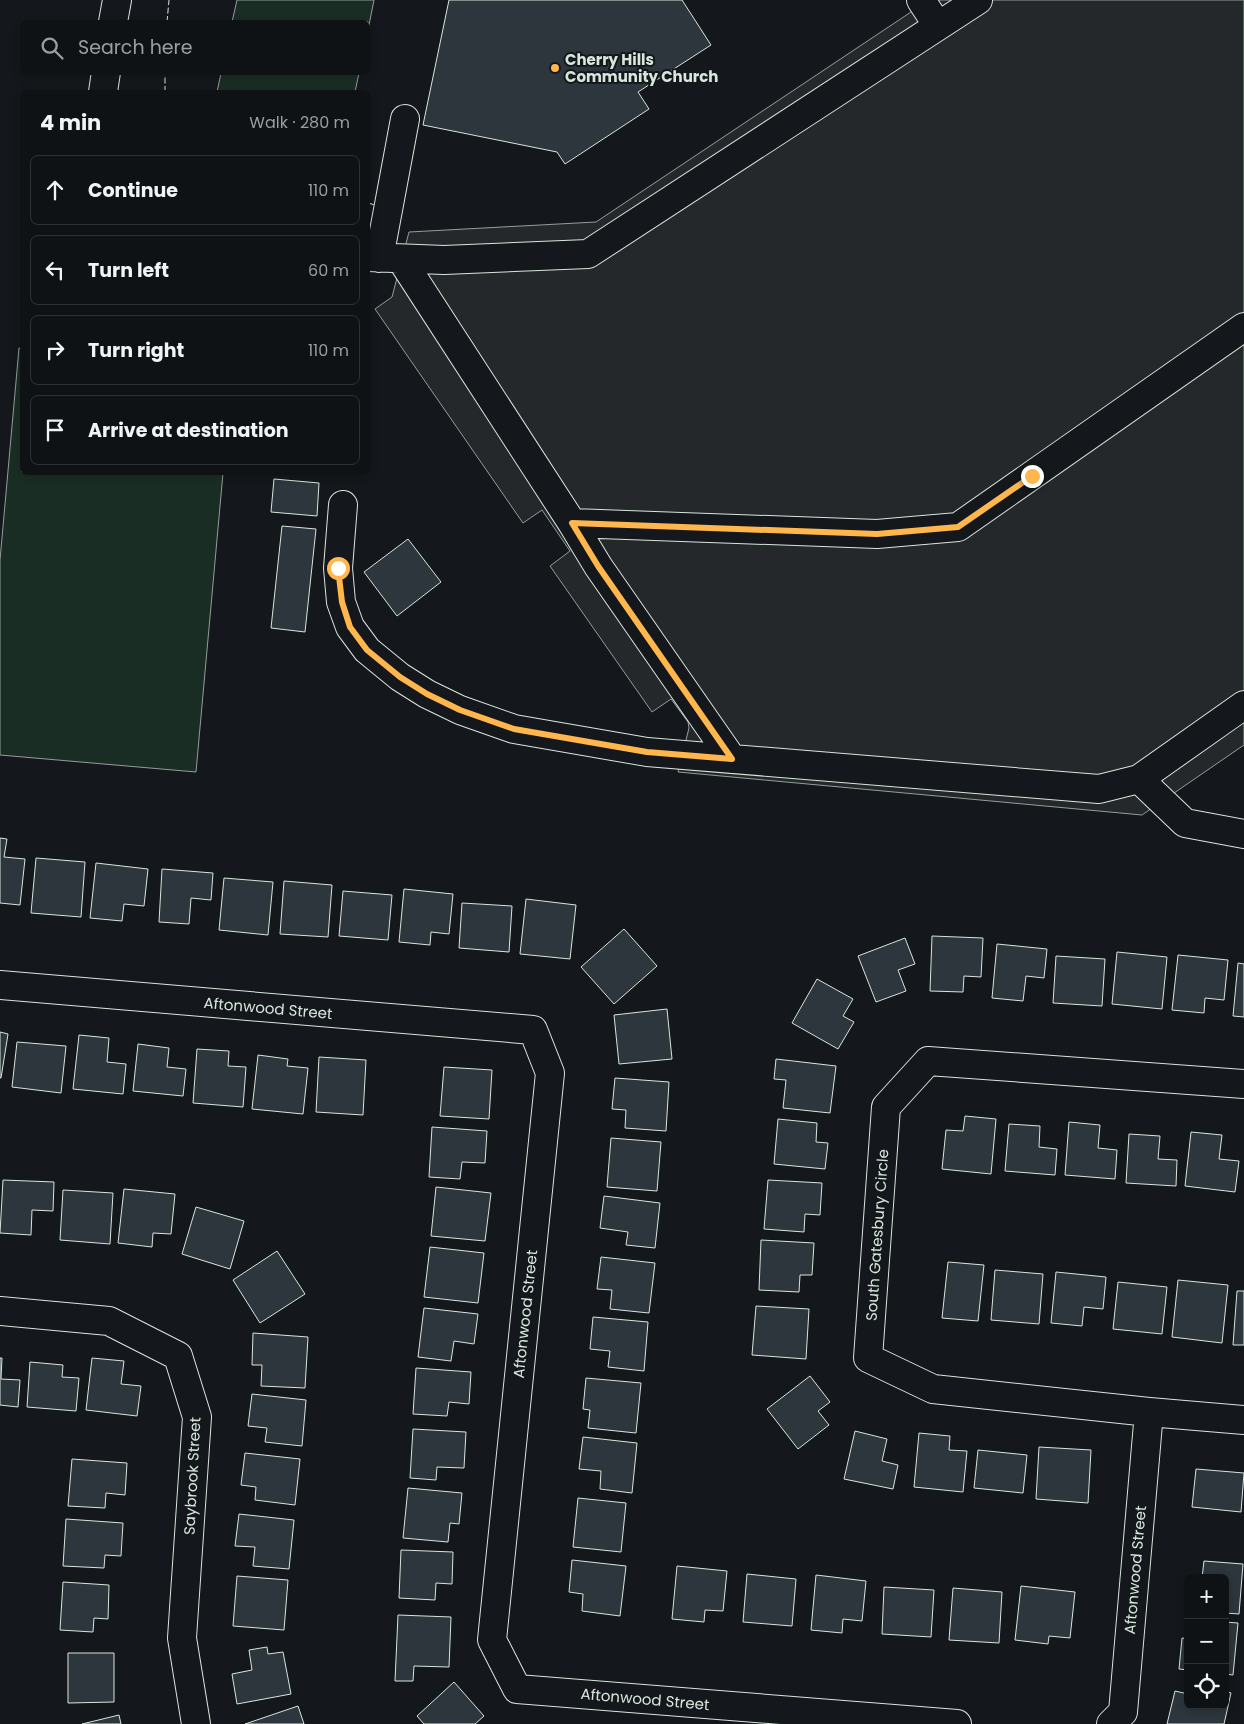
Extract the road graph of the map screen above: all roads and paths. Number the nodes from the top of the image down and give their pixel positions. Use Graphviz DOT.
graph roads {
  1 [pos="116,0"];
  2 [pos="921,0"];
  3 [pos="978,0"];
  4 [pos="113,20"];
  5 [pos="938,26"];
  6 [pos="106,75"];
  7 [pos="103,90"];
  8 [pos="405,119"];
  9 [pos="382,258"];
  10 [pos="1244,327"];
  11 [pos="343,505"];
  12 [pos="572,523"];
  13 [pos="1244,705"];
  14 [pos="732,759"];
  15 [pos="1140,779"];
  16 [pos="1244,834"];
  17 [pos="0,985"];
  18 [pos="1244,1084"];
  19 [pos="0,1311"];
  20 [pos="1149,1412"];
  21 [pos="1244,1420"];
  22 [pos="196,1724"];
  23 [pos="957,1724"];
  24 [pos="1111,1724"];
  1 -- 4 [label="street"];
  2 -- 5 [label="street"];
  3 -- 5 [label="street"];
  5 -- 9 [label="street"];
  6 -- 7 [label="street"];
  8 -- 9 [label="street"];
  9 -- 12 [label="street"];
  10 -- 12 [label="street"];
  11 -- 14 [label="street"];
  12 -- 14 [label="street"];
  13 -- 15 [label="street"];
  14 -- 15 [label="street"];
  15 -- 16 [label="street"];
  17 -- 23 [label="street, Aftonwood Street"];
  18 -- 20 [label="street, South Gatesbury Circle"];
  19 -- 22 [label="street, Saybrook Street"];
  20 -- 21 [label="street, South Gatesbury Circle"];
  20 -- 24 [label="street, Aftonwood Street"];
}
